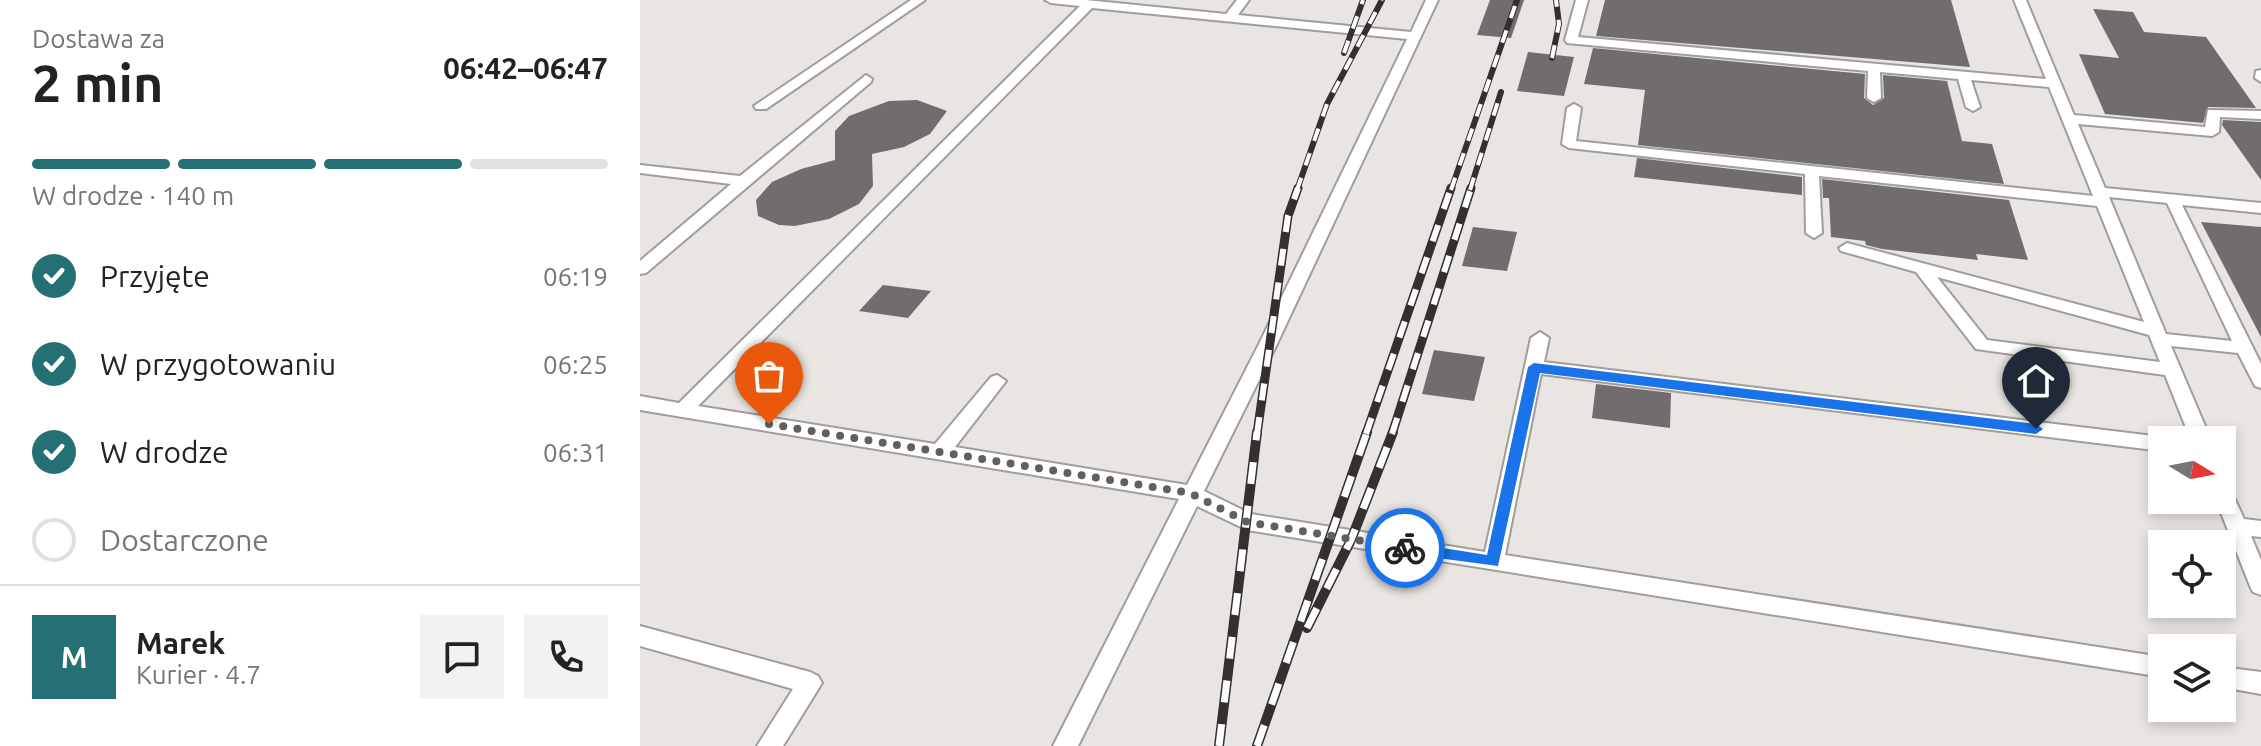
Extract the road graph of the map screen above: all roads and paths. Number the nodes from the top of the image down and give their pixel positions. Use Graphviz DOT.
graph roads {
  1 [pos="919,0"];
  2 [pos="1051,0"];
  3 [pos="1243,0"];
  4 [pos="1432,0"];
  5 [pos="1582,0"];
  6 [pos="2020,0"];
  7 [pos="1089,4"];
  8 [pos="1230,17"];
  9 [pos="1416,36"];
  10 [pos="1874,68"];
  11 [pos="1963,76"];
  12 [pos="866,79"];
  13 [pos="2055,84"];
  14 [pos="1874,98"];
  15 [pos="761,106"];
  16 [pos="1973,107"];
  17 [pos="1574,108"];
  18 [pos="2261,115"];
  19 [pos="2069,119"];
  20 [pos="640,169"];
  21 [pos="1812,171"];
  22 [pos="743,181"];
  23 [pos="2101,197"];
  24 [pos="2172,199"];
  25 [pos="2261,208"];
  26 [pos="1814,233"];
  27 [pos="1847,248"];
  28 [pos="640,269"];
  29 [pos="1922,269"];
  30 [pos="2158,335"];
  31 [pos="1540,338"];
  32 [pos="2245,348"];
  33 [pos="1534,367"];
  34 [pos="2172,370"];
  35 [pos="997,381"];
  36 [pos="2261,382"];
  37 [pos="640,403"];
  38 [pos="683,410"];
  39 [pos="2195,426"];
  40 [pos="2148,442"];
  41 [pos="940,452"];
  42 [pos="1190,493"];
  43 [pos="2232,514"];
  44 [pos="2237,527"];
  45 [pos="2261,529"];
  46 [pos="1493,562"];
  47 [pos="2261,586"];
  48 [pos="640,636"];
  49 [pos="2148,665"];
  50 [pos="2236,679"];
  51 [pos="2261,683"];
  52 [pos="769,746"];
  53 [pos="1065,746"];
  1 -- 15 [label="lane"];
  2 -- 7 [label="lane"];
  3 -- 8 [label="lane"];
  4 -- 9 [label="lane"];
  5 -- 10 [label="lane"];
  6 -- 13 [label="lane"];
  7 -- 8 [label="lane"];
  7 -- 38 [label="lane"];
  8 -- 9 [label="lane"];
  9 -- 42 [label="lane"];
  10 -- 11 [label="lane"];
  10 -- 14 [label="lane"];
  11 -- 13 [label="lane"];
  11 -- 16 [label="lane"];
  12 -- 22 [label="lane"];
  13 -- 19 [label="lane"];
  17 -- 21 [label="lane"];
  18 -- 19 [label="lane"];
  19 -- 23 [label="lane"];
  20 -- 22 [label="lane"];
  21 -- 23 [label="lane"];
  21 -- 26 [label="lane"];
  22 -- 28 [label="lane"];
  23 -- 24 [label="lane"];
  23 -- 30 [label="lane"];
  24 -- 25 [label="lane"];
  24 -- 32 [label="lane"];
  27 -- 29 [label="lane"];
  29 -- 30 [label="lane"];
  29 -- 34 [label="lane"];
  30 -- 32 [label="lane"];
  30 -- 34 [label="lane"];
  31 -- 33 [label="lane"];
  32 -- 36 [label="lane"];
  33 -- 40 [label="lane"];
  33 -- 46 [label="lane"];
  34 -- 39 [label="lane"];
  35 -- 41 [label="lane"];
  37 -- 38 [label="lane"];
  38 -- 41 [label="lane"];
  41 -- 42 [label="lane"];
  42 -- 46 [label="lane"];
  42 -- 53 [label="lane"];
  43 -- 44 [label="lane"];
  44 -- 45 [label="lane"];
  44 -- 47 [label="lane"];
  46 -- 49 [label="lane"];
  48 -- 52 [label="lane"];
  50 -- 51 [label="lane"];
}
